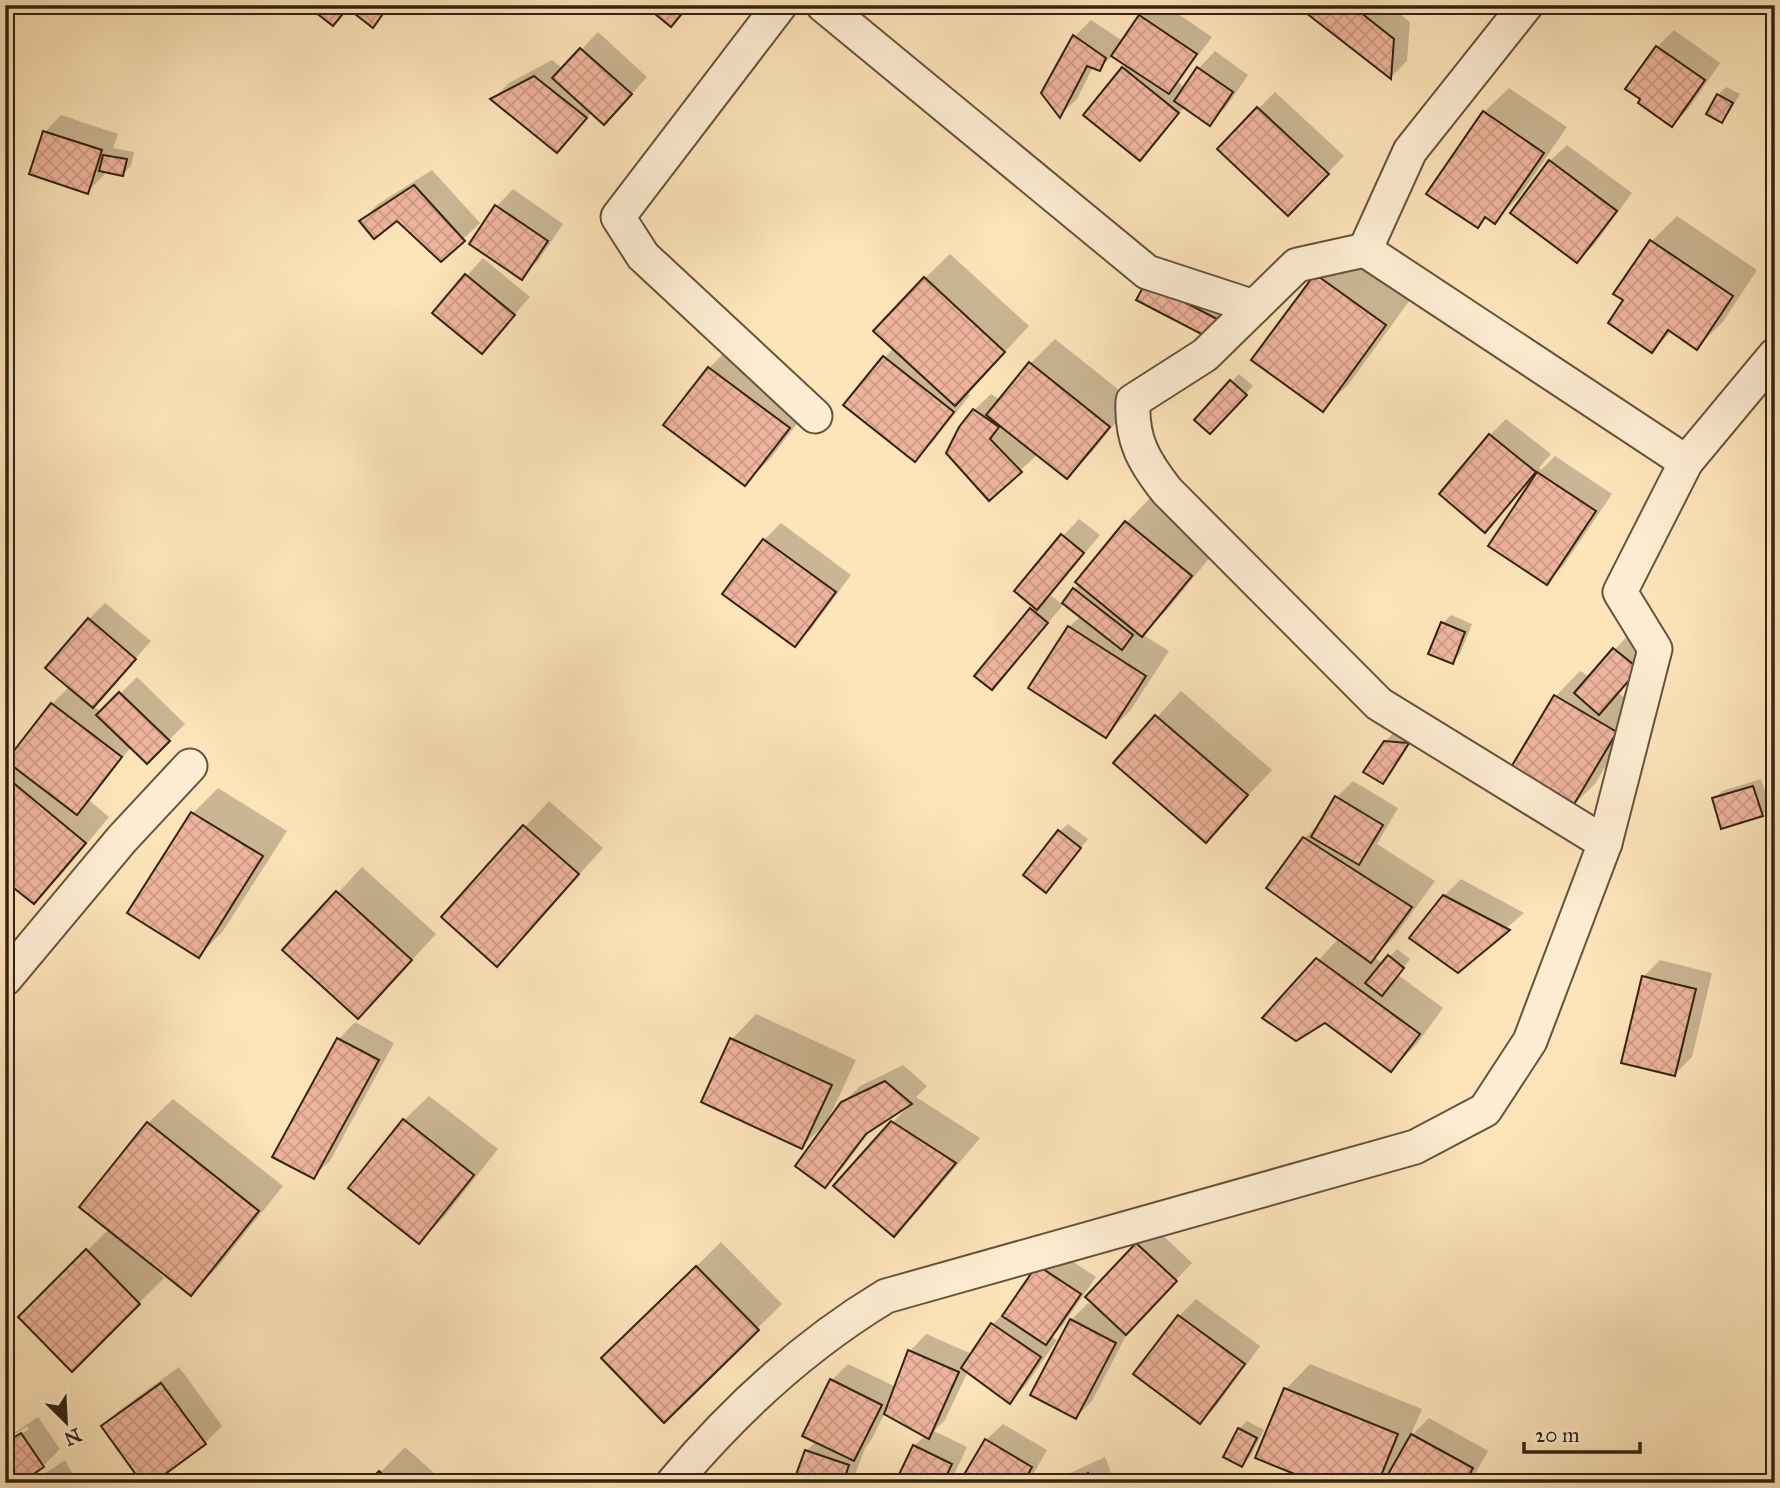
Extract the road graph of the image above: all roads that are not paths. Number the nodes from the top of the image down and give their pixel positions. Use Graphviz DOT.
graph roads {
  1 [pos="780,5"];
  2 [pos="822,5"];
  3 [pos="1527,5"];
  4 [pos="1365,250"];
  5 [pos="1254,307"];
  6 [pos="1775,355"];
  7 [pos="815,416"];
  8 [pos="1686,462"];
  9 [pos="190,766"];
  10 [pos="1605,843"];
  11 [pos="5,979"];
  12 [pos="673,1483"];
  1 -- 7 [label="street"];
  2 -- 5 [label="street"];
  3 -- 4 [label="street"];
  4 -- 5 [label="street"];
  4 -- 8 [label="street"];
  5 -- 10 [label="street"];
  6 -- 8 [label="street"];
  8 -- 10 [label="street"];
  9 -- 11 [label="street"];
  10 -- 12 [label="street"];
}
